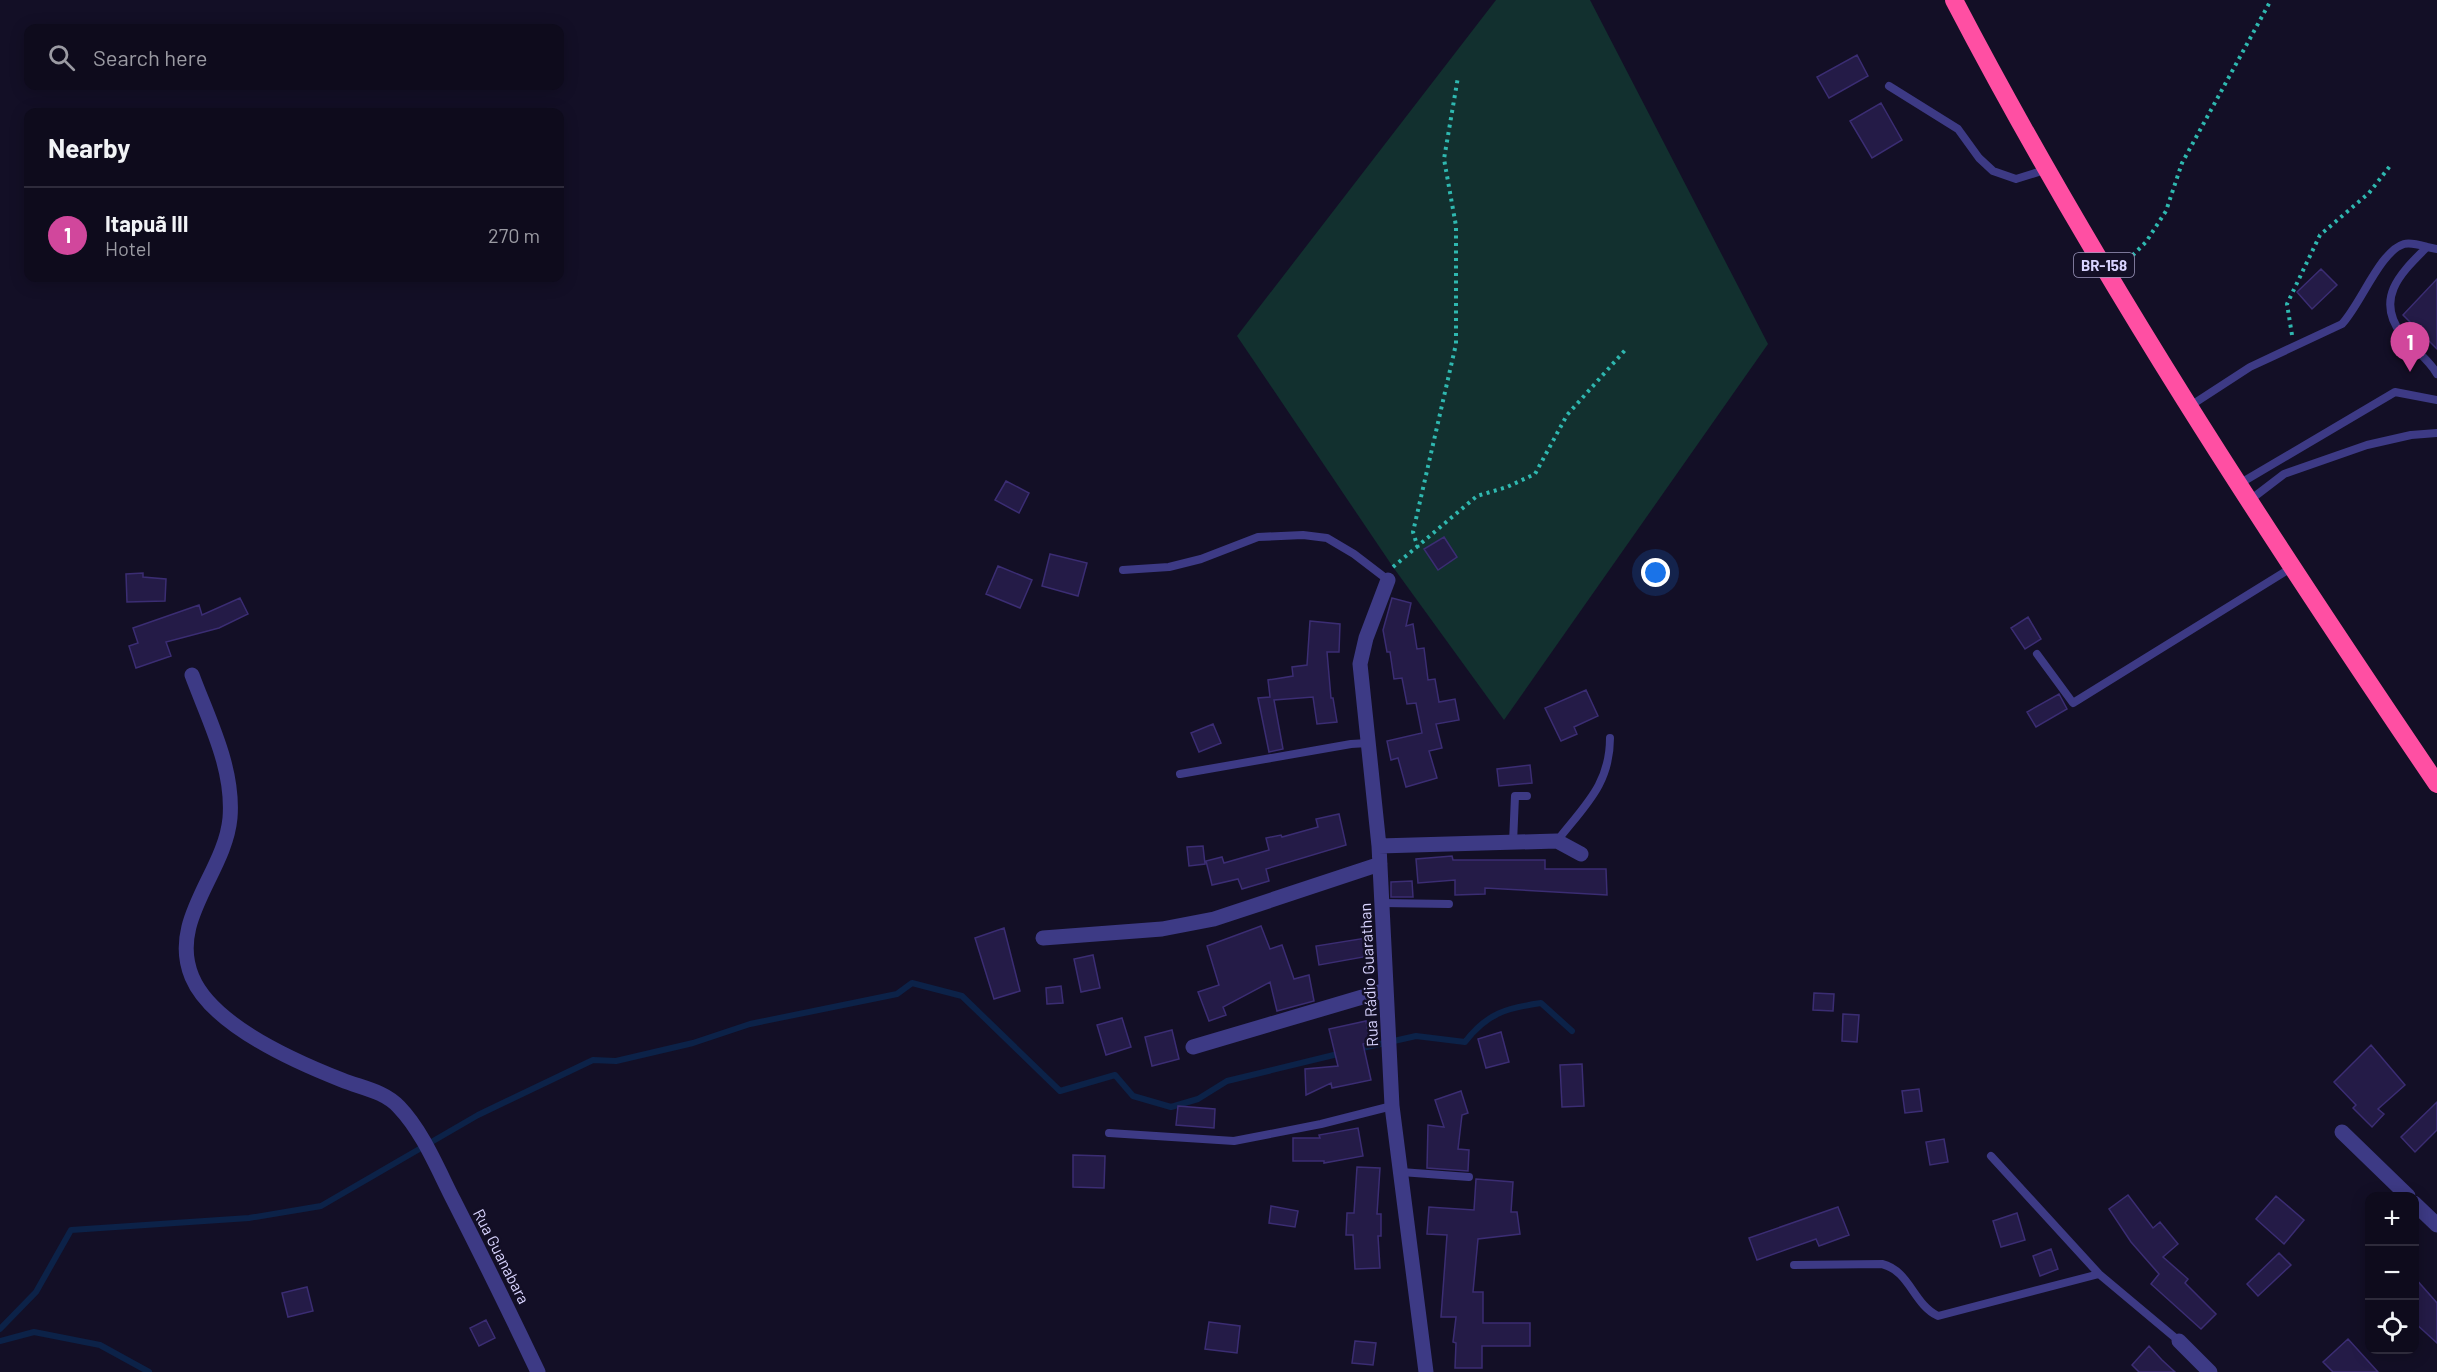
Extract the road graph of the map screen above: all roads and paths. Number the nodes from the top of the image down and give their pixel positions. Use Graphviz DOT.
graph roads {
  1 [pos="1954,0"];
  2 [pos="2271,0"];
  3 [pos="1458,77"];
  4 [pos="1889,86"];
  5 [pos="2390,166"];
  6 [pos="2048,169"];
  7 [pos="2427,247"];
  8 [pos="2437,249"];
  9 [pos="2111,277"];
  10 [pos="2293,344"];
  11 [pos="1627,348"];
  12 [pos="2437,374"];
  13 [pos="2437,400"];
  14 [pos="2190,406"];
  15 [pos="2437,433"];
  16 [pos="2239,484"];
  17 [pos="2249,501"];
  18 [pos="1418,548"];
  19 [pos="2291,568"];
  20 [pos="1123,570"];
  21 [pos="1388,580"];
  22 [pos="2037,654"];
  23 [pos="192,675"];
  24 [pos="1610,738"];
  25 [pos="1368,743"];
  26 [pos="1180,774"];
  27 [pos="2437,784"];
  28 [pos="1527,796"];
  29 [pos="1557,841"];
  30 [pos="1513,843"];
  31 [pos="1379,846"];
  32 [pos="1581,854"];
  33 [pos="1380,864"];
  34 [pos="1382,903"];
  35 [pos="1449,904"];
  36 [pos="1042,938"];
  37 [pos="1386,990"];
  38 [pos="1193,1047"];
  39 [pos="1392,1106"];
  40 [pos="1109,1132"];
  41 [pos="2342,1132"];
  42 [pos="1991,1156"];
  43 [pos="1401,1172"];
  44 [pos="1468,1177"];
  45 [pos="2403,1192"];
  46 [pos="2419,1207"];
  47 [pos="2437,1225"];
  48 [pos="1794,1265"];
  49 [pos="2099,1274"];
  50 [pos="2179,1341"];
  51 [pos="538,1372"];
  52 [pos="1426,1372"];
  53 [pos="2210,1372"];
  1 -- 6 [label="highway, BR-158"];
  2 -- 9 [label="path"];
  3 -- 18 [label="path"];
  4 -- 6 [label="lane"];
  5 -- 10 [label="path"];
  6 -- 9 [label="highway, BR-158"];
  7 -- 8 [label="lane"];
  7 -- 10 [label="lane"];
  7 -- 12 [label="lane"];
  9 -- 14 [label="highway, BR-158"];
  10 -- 14 [label="lane"];
  11 -- 18 [label="path"];
  13 -- 16 [label="lane"];
  14 -- 16 [label="highway, BR-158"];
  15 -- 17 [label="lane"];
  16 -- 17 [label="highway, BR-158"];
  17 -- 19 [label="highway, BR-158"];
  18 -- 21 [label="path"];
  19 -- 22 [label="lane"];
  19 -- 27 [label="highway, BR-158"];
  20 -- 21 [label="lane"];
  21 -- 25 [label="street, Rua Rádio Guarathan"];
  23 -- 51 [label="street, Rua Guanabara"];
  24 -- 29 [label="lane"];
  25 -- 26 [label="lane"];
  25 -- 31 [label="street, Rua Rádio Guarathan"];
  28 -- 30 [label="lane"];
  29 -- 30 [label="street"];
  29 -- 32 [label="street"];
  30 -- 31 [label="street"];
  31 -- 33 [label="street, Rua Rádio Guarathan"];
  33 -- 34 [label="street, Rua Rádio Guarathan"];
  33 -- 36 [label="street"];
  34 -- 35 [label="lane"];
  34 -- 37 [label="street, Rua Rádio Guarathan"];
  37 -- 38 [label="street"];
  37 -- 39 [label="street, Rua Rádio Guarathan"];
  39 -- 40 [label="lane"];
  39 -- 43 [label="street, Rua Rádio Guarathan"];
  41 -- 45 [label="street"];
  42 -- 49 [label="lane"];
  43 -- 44 [label="lane"];
  43 -- 52 [label="street, Rua Rádio Guarathan"];
  46 -- 47 [label="street"];
  48 -- 49 [label="lane"];
  49 -- 50 [label="lane"];
  50 -- 53 [label="street"];
}
